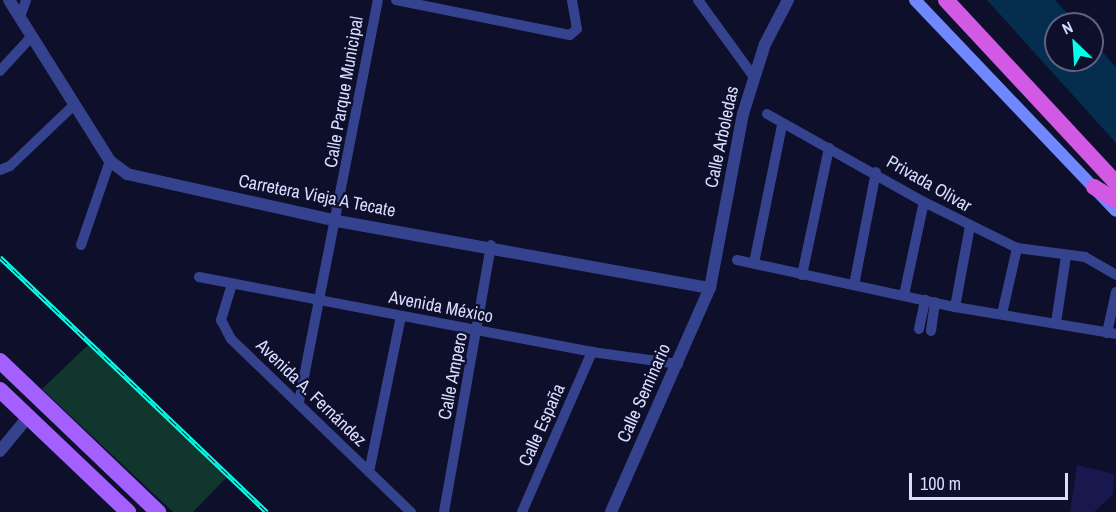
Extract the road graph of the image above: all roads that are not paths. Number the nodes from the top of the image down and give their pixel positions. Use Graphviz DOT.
graph roads {
  1 [pos="9,0"];
  2 [pos="26,0"];
  3 [pos="378,0"];
  4 [pos="396,0"];
  5 [pos="572,0"];
  6 [pos="698,0"];
  7 [pos="788,0"];
  8 [pos="915,0"];
  9 [pos="946,0"];
  10 [pos="21,14"];
  11 [pos="32,36"];
  12 [pos="0,71"];
  13 [pos="754,77"];
  14 [pos="75,104"];
  15 [pos="767,114"];
  16 [pos="782,125"];
  17 [pos="829,148"];
  18 [pos="110,161"];
  19 [pos="3,169"];
  20 [pos="876,172"];
  21 [pos="1116,183"];
  22 [pos="1094,187"];
  23 [pos="1116,201"];
  24 [pos="924,202"];
  25 [pos="1116,211"];
  26 [pos="337,221"];
  27 [pos="970,226"];
  28 [pos="81,245"];
  29 [pos="490,245"];
  30 [pos="1017,248"];
  31 [pos="1066,256"];
  32 [pos="737,260"];
  33 [pos="754,263"];
  34 [pos="802,275"];
  35 [pos="1116,275"];
  36 [pos="199,277"];
  37 [pos="231,284"];
  38 [pos="854,285"];
  39 [pos="710,288"];
  40 [pos="1116,292"];
  41 [pos="904,296"];
  42 [pos="930,301"];
  43 [pos="322,302"];
  44 [pos="955,307"];
  45 [pos="1002,314"];
  46 [pos="401,316"];
  47 [pos="933,319"];
  48 [pos="1056,323"];
  49 [pos="479,331"];
  50 [pos="932,331"];
  51 [pos="1111,334"];
  52 [pos="592,352"];
  53 [pos="0,361"];
  54 [pos="678,364"];
  55 [pos="0,390"];
  56 [pos="299,402"];
  57 [pos="28,417"];
  58 [pos="0,451"];
  59 [pos="369,472"];
  60 [pos="128,512"];
  61 [pos="158,512"];
  62 [pos="411,512"];
  63 [pos="444,512"];
  64 [pos="522,512"];
  65 [pos="611,512"];
  1 -- 10 [label="street, Carretera Vieja A Tecate"];
  2 -- 10 [label="street"];
  3 -- 26 [label="street, Calle Parque Municipal"];
  4 -- 5 [label="street"];
  6 -- 13 [label="street"];
  7 -- 13 [label="street, Calle Arboledas"];
  8 -- 22 [label="main road"];
  9 -- 21 [label="highway"];
  10 -- 11 [label="street, Carretera Vieja A Tecate"];
  11 -- 12 [label="street"];
  11 -- 14 [label="street, Carretera Vieja A Tecate"];
  13 -- 39 [label="street, Calle Arboledas"];
  14 -- 18 [label="street, Carretera Vieja A Tecate"];
  14 -- 19 [label="street"];
  15 -- 16 [label="street, Privada Olivar"];
  16 -- 17 [label="street, Privada Olivar"];
  16 -- 33 [label="street"];
  17 -- 20 [label="street, Privada Olivar"];
  17 -- 34 [label="street"];
  18 -- 26 [label="street, Carretera Vieja A Tecate"];
  18 -- 28 [label="street"];
  20 -- 24 [label="street, Privada Olivar"];
  20 -- 38 [label="street"];
  22 -- 23 [label="highway"];
  22 -- 25 [label="main road"];
  24 -- 27 [label="street, Privada Olivar"];
  24 -- 41 [label="street"];
  26 -- 29 [label="street, Carretera Vieja A Tecate"];
  26 -- 43 [label="street, Calle Parque Municipal"];
  27 -- 30 [label="street, Privada Olivar"];
  27 -- 44 [label="street"];
  29 -- 39 [label="street, Carretera Vieja A Tecate"];
  29 -- 49 [label="street, Calle Ampero"];
  30 -- 31 [label="street, Privada Olivar"];
  30 -- 45 [label="street"];
  31 -- 35 [label="street, Privada Olivar"];
  31 -- 48 [label="street"];
  32 -- 33 [label="street"];
  33 -- 34 [label="street"];
  34 -- 38 [label="street"];
  36 -- 37 [label="street, Avenida México"];
  37 -- 43 [label="street, Avenida México"];
  37 -- 56 [label="street, Avenida A. Fernández"];
  38 -- 41 [label="street"];
  39 -- 54 [label="street, Calle Seminario"];
  40 -- 51 [label="street"];
  41 -- 42 [label="street"];
  42 -- 44 [label="street"];
  42 -- 47 [label="street"];
  42 -- 47 [label="street"];
  43 -- 46 [label="street, Avenida México"];
  43 -- 56 [label="street, Calle Parque Municipal"];
  44 -- 45 [label="street"];
  45 -- 48 [label="street"];
  46 -- 49 [label="street, Avenida México"];
  46 -- 59 [label="street"];
  47 -- 50 [label="street"];
  48 -- 51 [label="street"];
  49 -- 52 [label="street, Avenida México"];
  49 -- 63 [label="street, Calle Ampero"];
  52 -- 54 [label="street, Avenida México"];
  52 -- 64 [label="street, Calle España"];
  53 -- 61 [label="main road"];
  54 -- 65 [label="street, Calle Seminario"];
  55 -- 57 [label="main road"];
  56 -- 59 [label="street, Avenida A. Fernández"];
  57 -- 58 [label="street"];
  57 -- 60 [label="main road"];
  59 -- 62 [label="street, Avenida A. Fernández"];
}
